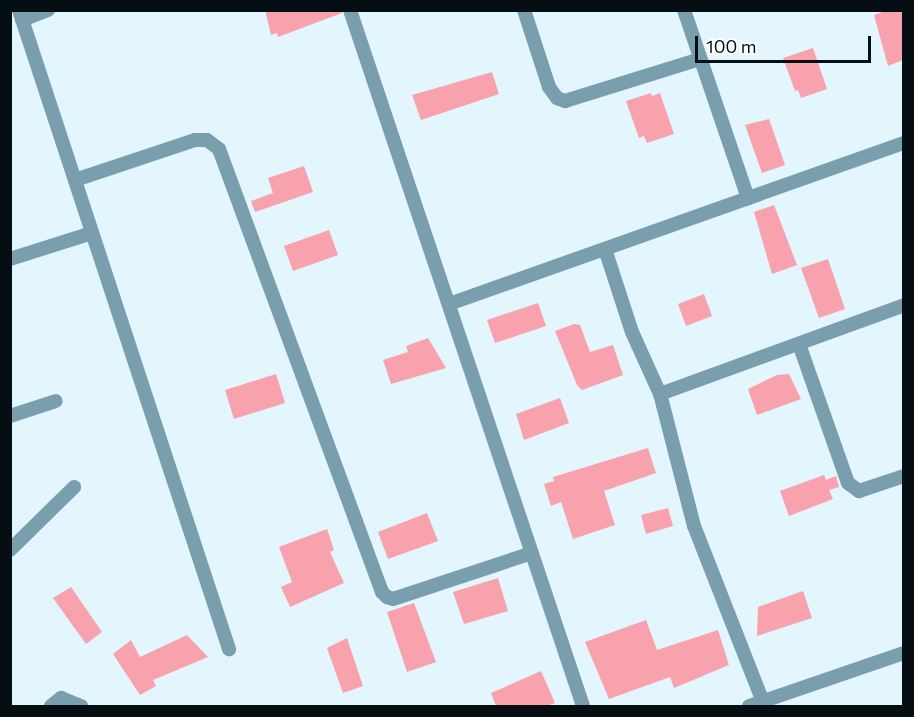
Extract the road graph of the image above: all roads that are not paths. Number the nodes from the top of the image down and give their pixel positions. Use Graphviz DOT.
graph roads {
  1 [pos="48,10"];
  2 [pos="350,10"];
  3 [pos="524,10"];
  4 [pos="684,10"];
  5 [pos="20,15"];
  6 [pos="700,59"];
  7 [pos="903,143"];
  8 [pos="75,180"];
  9 [pos="748,198"];
  10 [pos="92,233"];
  11 [pos="605,249"];
  12 [pos="10,260"];
  13 [pos="449,303"];
  14 [pos="903,305"];
  15 [pos="799,344"];
  16 [pos="660,394"];
  17 [pos="56,401"];
  18 [pos="10,417"];
  19 [pos="903,476"];
  20 [pos="74,487"];
  21 [pos="10,550"];
  22 [pos="532,553"];
  23 [pos="229,649"];
  24 [pos="903,653"];
  25 [pos="756,704"];
  26 [pos="51,706"];
  27 [pos="81,706"];
  28 [pos="583,706"];
  1 -- 5 [label="street"];
  2 -- 13 [label="street"];
  3 -- 6 [label="street"];
  4 -- 6 [label="street"];
  5 -- 8 [label="street"];
  6 -- 9 [label="street"];
  7 -- 9 [label="street"];
  8 -- 10 [label="street"];
  8 -- 22 [label="street"];
  9 -- 11 [label="street"];
  10 -- 12 [label="street"];
  10 -- 23 [label="street"];
  11 -- 13 [label="street"];
  11 -- 16 [label="street"];
  13 -- 22 [label="street"];
  14 -- 15 [label="street"];
  15 -- 16 [label="street"];
  15 -- 19 [label="street"];
  16 -- 25 [label="street"];
  17 -- 18 [label="street"];
  20 -- 21 [label="street"];
  22 -- 28 [label="street"];
  24 -- 25 [label="street"];
  26 -- 27 [label="street"];
}
